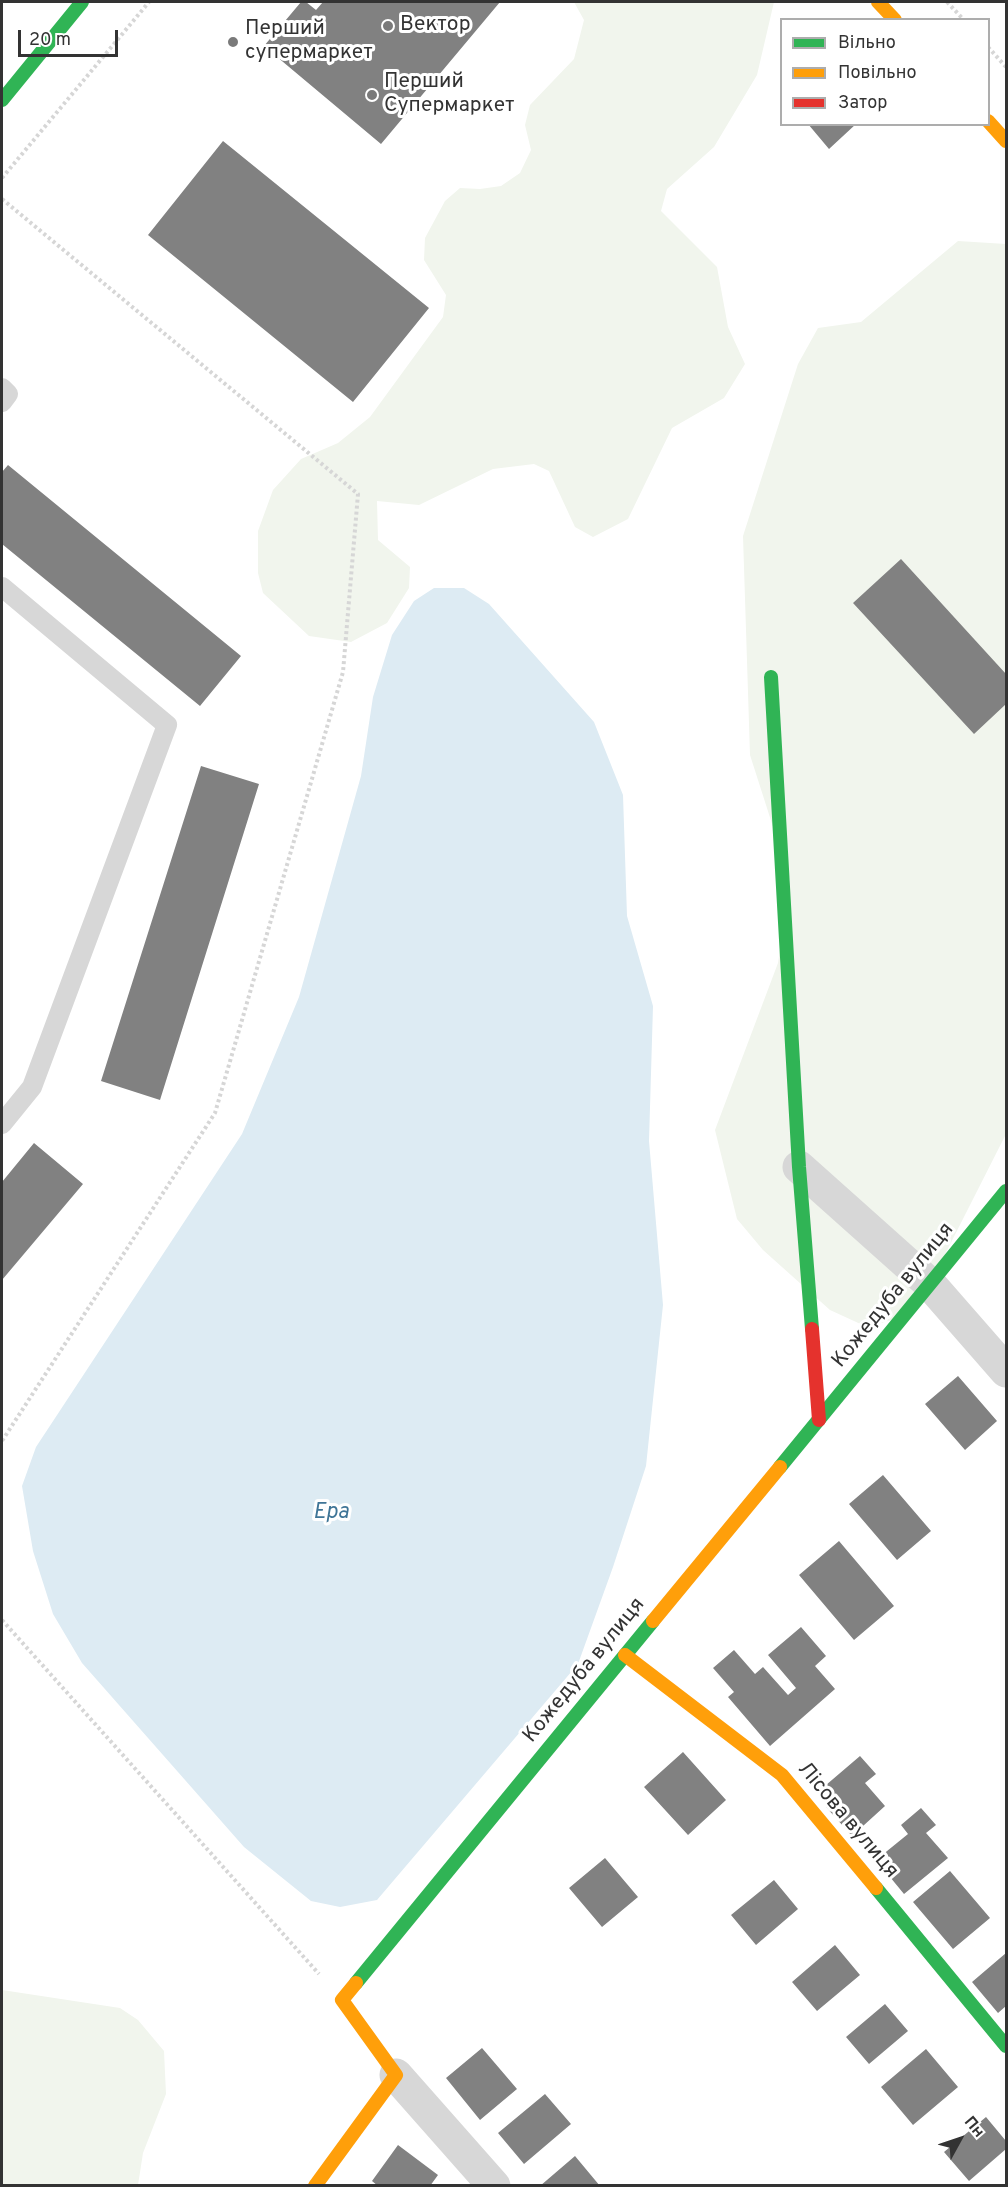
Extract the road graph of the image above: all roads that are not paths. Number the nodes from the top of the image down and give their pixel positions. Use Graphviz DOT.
graph roads {
  1 [pos="82,2"];
  2 [pos="878,2"];
  3 [pos="893,18"];
  4 [pos="2,100"];
  5 [pos="990,123"];
  6 [pos="1006,141"];
  7 [pos="2,388"];
  8 [pos="2,402"];
  9 [pos="2,587"];
  10 [pos="771,677"];
  11 [pos="2,1124"];
  12 [pos="799,1167"];
  13 [pos="1006,1191"];
  14 [pos="930,1284"];
  15 [pos="1006,1371"];
  16 [pos="819,1420"];
  17 [pos="625,1655"];
  18 [pos="1006,2046"];
  19 [pos="396,2075"];
  20 [pos="315,2186"];
  21 [pos="494,2186"];
  1 -- 4 [label="street"];
  2 -- 3 [label="street"];
  5 -- 6 [label="street"];
  7 -- 8 [label="lane"];
  9 -- 11 [label="lane"];
  10 -- 12 [label="street"];
  12 -- 14 [label="street"];
  12 -- 16 [label="street"];
  13 -- 14 [label="street, Кожедуба вулиця"];
  14 -- 15 [label="street"];
  14 -- 16 [label="street, Кожедуба вулиця"];
  16 -- 17 [label="street, Кожедуба вулиця"];
  17 -- 18 [label="street, Лісова вулиця"];
  17 -- 19 [label="street, Кожедуба вулиця"];
  19 -- 20 [label="street"];
  19 -- 21 [label="street"];
}
